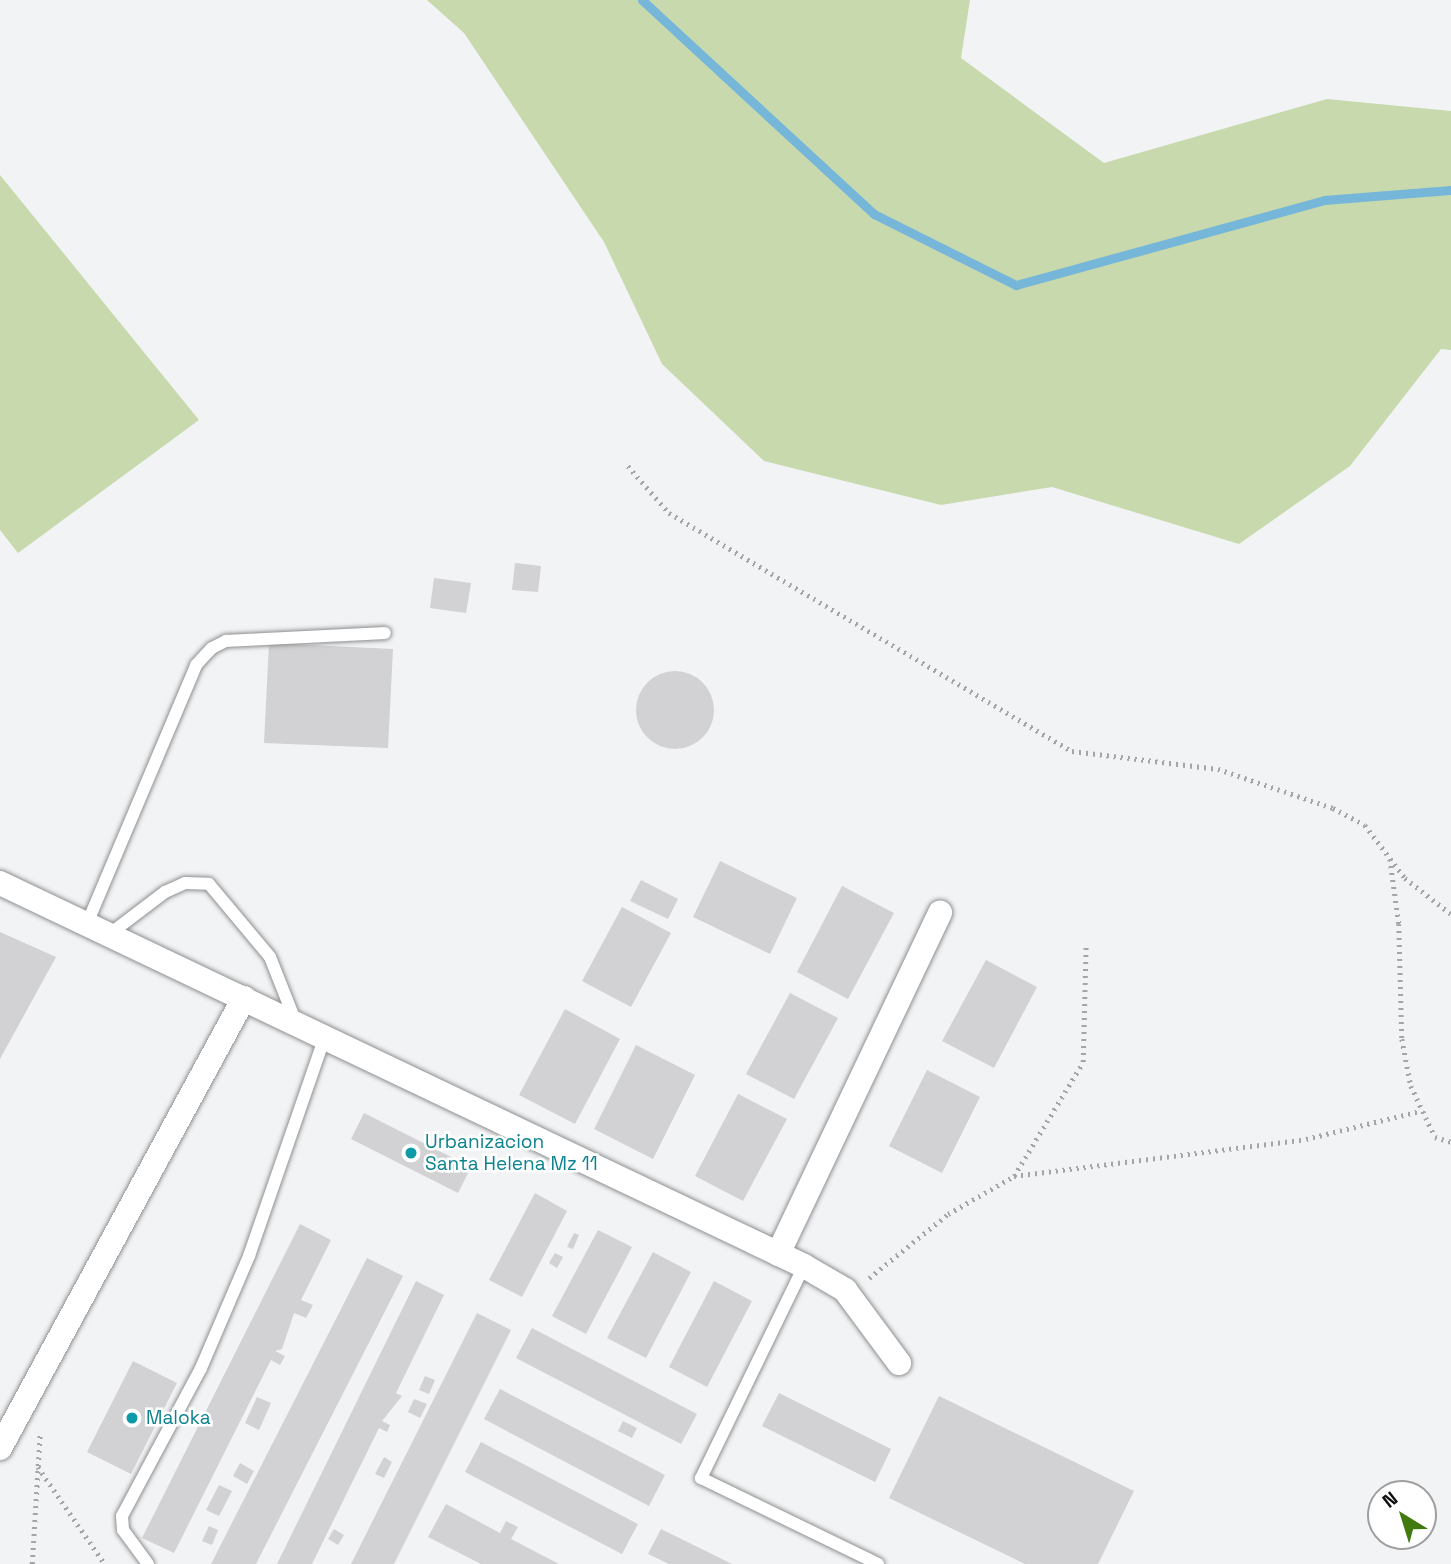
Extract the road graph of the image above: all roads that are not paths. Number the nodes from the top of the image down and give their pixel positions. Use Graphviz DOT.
graph roads {
  1 [pos="385,633"];
  2 [pos="0,883"];
  3 [pos="940,913"];
  4 [pos="96,931"];
  5 [pos="244,998"];
  6 [pos="295,1020"];
  7 [pos="325,1035"];
  8 [pos="778,1254"];
  9 [pos="804,1266"];
  10 [pos="899,1363"];
  11 [pos="0,1448"];
  12 [pos="148,1564"];
  13 [pos="878,1564"];
  1 -- 4 [label="lane"];
  2 -- 4 [label="street"];
  3 -- 8 [label="street"];
  4 -- 5 [label="street"];
  4 -- 6 [label="lane"];
  5 -- 6 [label="street"];
  5 -- 11 [label="street"];
  6 -- 7 [label="street"];
  7 -- 8 [label="street"];
  7 -- 12 [label="lane"];
  8 -- 9 [label="street"];
  9 -- 10 [label="street"];
  9 -- 13 [label="lane"];
}
